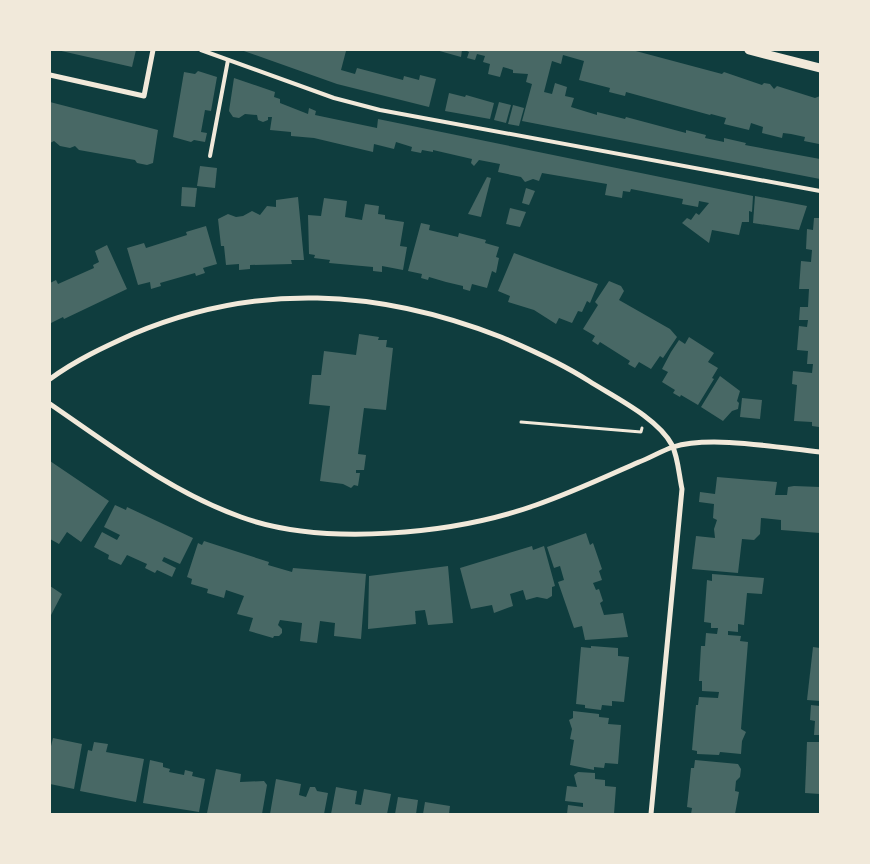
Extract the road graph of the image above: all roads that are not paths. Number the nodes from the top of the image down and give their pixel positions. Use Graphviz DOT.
graph roads {
  1 [pos="153,50"];
  2 [pos="201,50"];
  3 [pos="749,50"];
  4 [pos="228,60"];
  5 [pos="820,68"];
  6 [pos="50,75"];
  7 [pos="210,156"];
  8 [pos="820,191"];
  9 [pos="50,379"];
  10 [pos="50,404"];
  11 [pos="673,447"];
  12 [pos="820,452"];
  13 [pos="651,814"];
  1 -- 6 [label="street"];
  2 -- 4 [label="lane"];
  3 -- 5 [label="street"];
  4 -- 7 [label="lane"];
  4 -- 8 [label="lane"];
  9 -- 11 [label="street"];
  10 -- 11 [label="street"];
  11 -- 12 [label="street"];
  11 -- 13 [label="street"];
}
